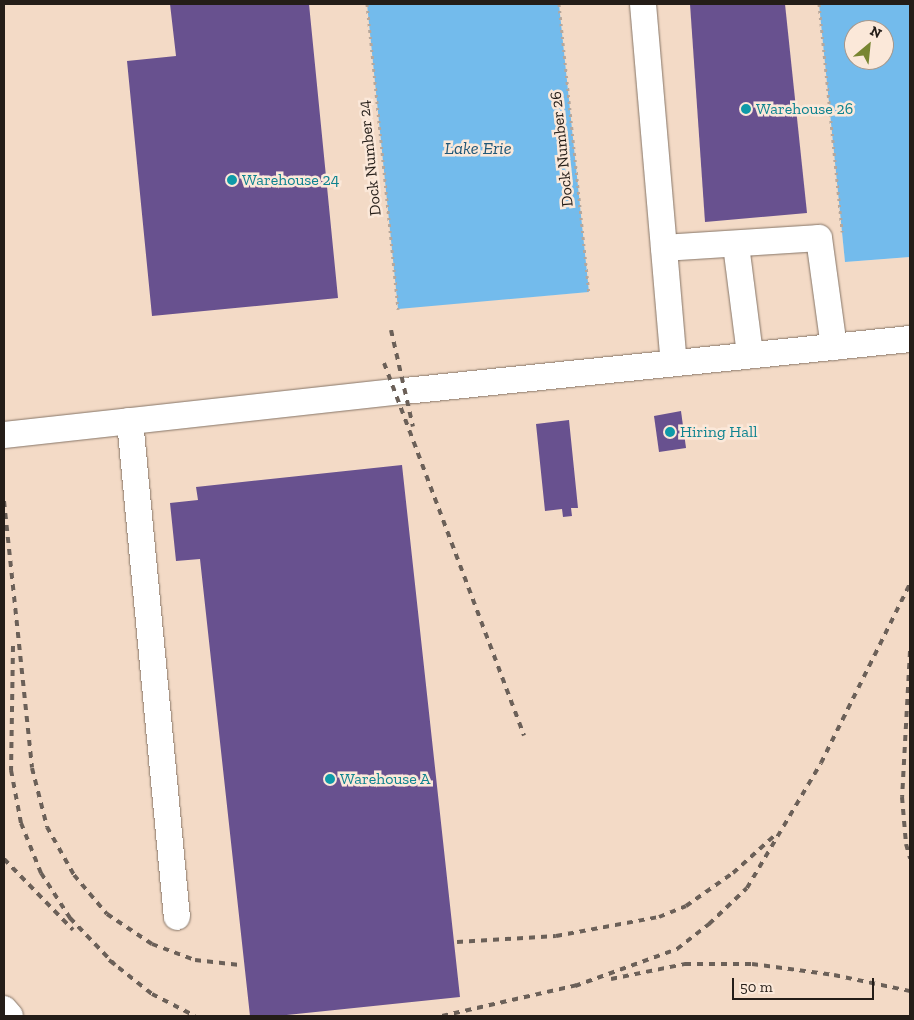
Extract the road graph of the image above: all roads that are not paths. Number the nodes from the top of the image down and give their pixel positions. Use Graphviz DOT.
graph roads {
  1 [pos="643,4"];
  2 [pos="736,245"];
  3 [pos="664,248"];
  4 [pos="910,339"];
  5 [pos="834,347"];
  6 [pos="750,355"];
  7 [pos="674,362"];
  8 [pos="130,421"];
  9 [pos="4,435"];
  10 [pos="177,918"];
  11 [pos="4,1009"];
  12 [pos="10,1016"];
  1 -- 3 [label="street"];
  2 -- 3 [label="street"];
  2 -- 5 [label="street"];
  2 -- 6 [label="street"];
  3 -- 7 [label="street"];
  4 -- 5 [label="street"];
  5 -- 6 [label="street"];
  6 -- 7 [label="street"];
  7 -- 8 [label="street"];
  8 -- 9 [label="street"];
  8 -- 10 [label="street"];
  11 -- 12 [label="street"];
}
